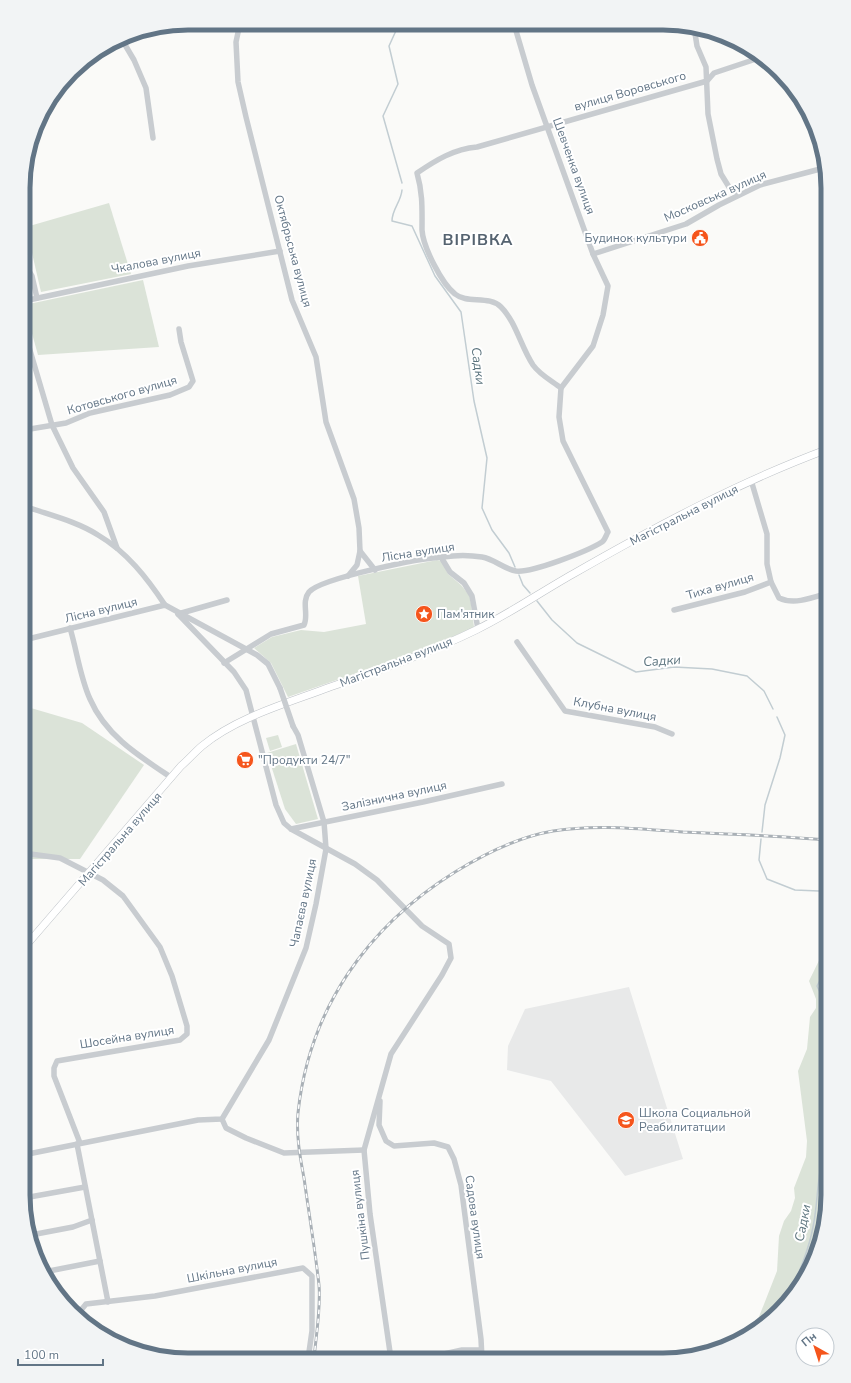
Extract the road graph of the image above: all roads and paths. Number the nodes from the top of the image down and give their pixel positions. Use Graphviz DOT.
graph roads {
  1 [pos="239,30"];
  2 [pos="516,30"];
  3 [pos="695,33"];
  4 [pos="124,44"];
  5 [pos="754,60"];
  6 [pos="706,67"];
  7 [pos="714,73"];
  8 [pos="707,81"];
  9 [pos="548,125"];
  10 [pos="153,138"];
  11 [pos="820,169"];
  12 [pos="740,194"];
  13 [pos="280,251"];
  14 [pos="593,254"];
  15 [pos="30,272"];
  16 [pos="36,298"];
  17 [pos="30,300"];
  18 [pos="179,329"];
  19 [pos="30,350"];
  20 [pos="561,388"];
  21 [pos="52,425"];
  22 [pos="30,428"];
  23 [pos="821,452"];
  24 [pos="752,480"];
  25 [pos="30,508"];
  26 [pos="117,548"];
  27 [pos="360,550"];
  28 [pos="441,557"];
  29 [pos="375,570"];
  30 [pos="348,576"];
  31 [pos="771,582"];
  32 [pos="821,595"];
  33 [pos="227,600"];
  34 [pos="165,605"];
  35 [pos="674,610"];
  36 [pos="178,614"];
  37 [pos="70,628"];
  38 [pos="478,629"];
  39 [pos="30,638"];
  40 [pos="517,642"];
  41 [pos="246,648"];
  42 [pos="224,663"];
  43 [pos="254,716"];
  44 [pos="672,734"];
  45 [pos="172,778"];
  46 [pos="502,784"];
  47 [pos="324,822"];
  48 [pos="291,829"];
  49 [pos="326,848"];
  50 [pos="30,854"];
  51 [pos="91,872"];
  52 [pos="30,941"];
  53 [pos="381,1091"];
  54 [pos="222,1119"];
  55 [pos="78,1144"];
  56 [pos="364,1150"];
  57 [pos="30,1154"];
  58 [pos="85,1186"];
  59 [pos="30,1197"];
  60 [pos="92,1220"];
  61 [pos="35,1234"];
  62 [pos="100,1261"];
  63 [pos="49,1271"];
  64 [pos="108,1302"];
  65 [pos="80,1311"];
  66 [pos="481,1350"];
  67 [pos="309,1353"];
  68 [pos="390,1353"];
  69 [pos="448,1353"];
  70 [pos="481,1353"];
  1 -- 13 [label="street, Октябрьська вулиця"];
  2 -- 9 [label="street, Шевченка вулиця"];
  3 -- 6 [label="street"];
  4 -- 10 [label="street"];
  5 -- 7 [label="street"];
  6 -- 7 [label="street"];
  6 -- 8 [label="street"];
  7 -- 8 [label="street"];
  8 -- 9 [label="street, вулиця Воровського"];
  8 -- 12 [label="street"];
  9 -- 14 [label="street, Шевченка вулиця"];
  9 -- 20 [label="street, вулиця Воровського"];
  11 -- 12 [label="street, Московська вулиця"];
  12 -- 14 [label="street, Московська вулиця"];
  13 -- 16 [label="street, Чкалова вулиця"];
  13 -- 27 [label="street, Октябрьська вулиця"];
  14 -- 20 [label="street, Шевченка вулиця"];
  15 -- 16 [label="street"];
  16 -- 17 [label="street, Чкалова вулиця"];
  18 -- 21 [label="street, Котовського вулиця"];
  19 -- 21 [label="street"];
  20 -- 28 [label="street, Лісна вулиця"];
  21 -- 22 [label="street, Котовського вулиця"];
  21 -- 26 [label="street"];
  23 -- 24 [label="main road, Магістральна вулиця"];
  24 -- 31 [label="street, Тиха вулиця"];
  24 -- 38 [label="main road, Магістральна вулиця"];
  25 -- 26 [label="street"];
  26 -- 34 [label="street"];
  27 -- 29 [label="street"];
  27 -- 30 [label="street, Октябрьська вулиця"];
  28 -- 29 [label="street, Лісна вулиця"];
  28 -- 38 [label="street"];
  29 -- 30 [label="street, Лісна вулиця"];
  30 -- 41 [label="street, Лісна вулиця"];
  31 -- 32 [label="street, Тиха вулиця"];
  31 -- 35 [label="street, Тиха вулиця"];
  33 -- 36 [label="street"];
  34 -- 36 [label="street"];
  34 -- 37 [label="street, Лісна вулиця"];
  36 -- 41 [label="street, Чапаєва вулиця"];
  36 -- 42 [label="street"];
  37 -- 39 [label="street, Лісна вулиця"];
  37 -- 45 [label="street"];
  38 -- 43 [label="main road, Магістральна вулиця"];
  40 -- 44 [label="street, Клубна вулиця"];
  41 -- 42 [label="street"];
  41 -- 47 [label="street, Чапаєва вулиця, bridge"];
  42 -- 43 [label="street"];
  43 -- 45 [label="main road, Магістральна вулиця"];
  43 -- 48 [label="street"];
  45 -- 51 [label="main road, Магістральна вулиця"];
  46 -- 47 [label="street, Залізнична вулиця"];
  47 -- 48 [label="street, Залізнична вулиця"];
  47 -- 49 [label="street, Чапаєва вулиця"];
  48 -- 49 [label="street, Пушкіна вулиця"];
  49 -- 53 [label="street, Пушкіна вулиця"];
  49 -- 54 [label="street, Чапаєва вулиця"];
  50 -- 51 [label="street"];
  51 -- 52 [label="main road, Магістральна вулиця"];
  51 -- 55 [label="street, Шосейна вулиця"];
  53 -- 56 [label="street, Пушкіна вулиця"];
  53 -- 66 [label="street, Садова вулиця"];
  54 -- 55 [label="street"];
  54 -- 56 [label="street"];
  55 -- 57 [label="street"];
  55 -- 58 [label="street"];
  56 -- 68 [label="street, Пушкіна вулиця"];
  58 -- 59 [label="street"];
  58 -- 60 [label="street"];
  60 -- 61 [label="street"];
  60 -- 62 [label="street"];
  62 -- 63 [label="street"];
  62 -- 64 [label="street"];
  64 -- 65 [label="street, Шкільна вулиця"];
  64 -- 67 [label="street, Шкільна вулиця"];
  66 -- 69 [label="street"];
  66 -- 70 [label="street, Садова вулиця"];
}
